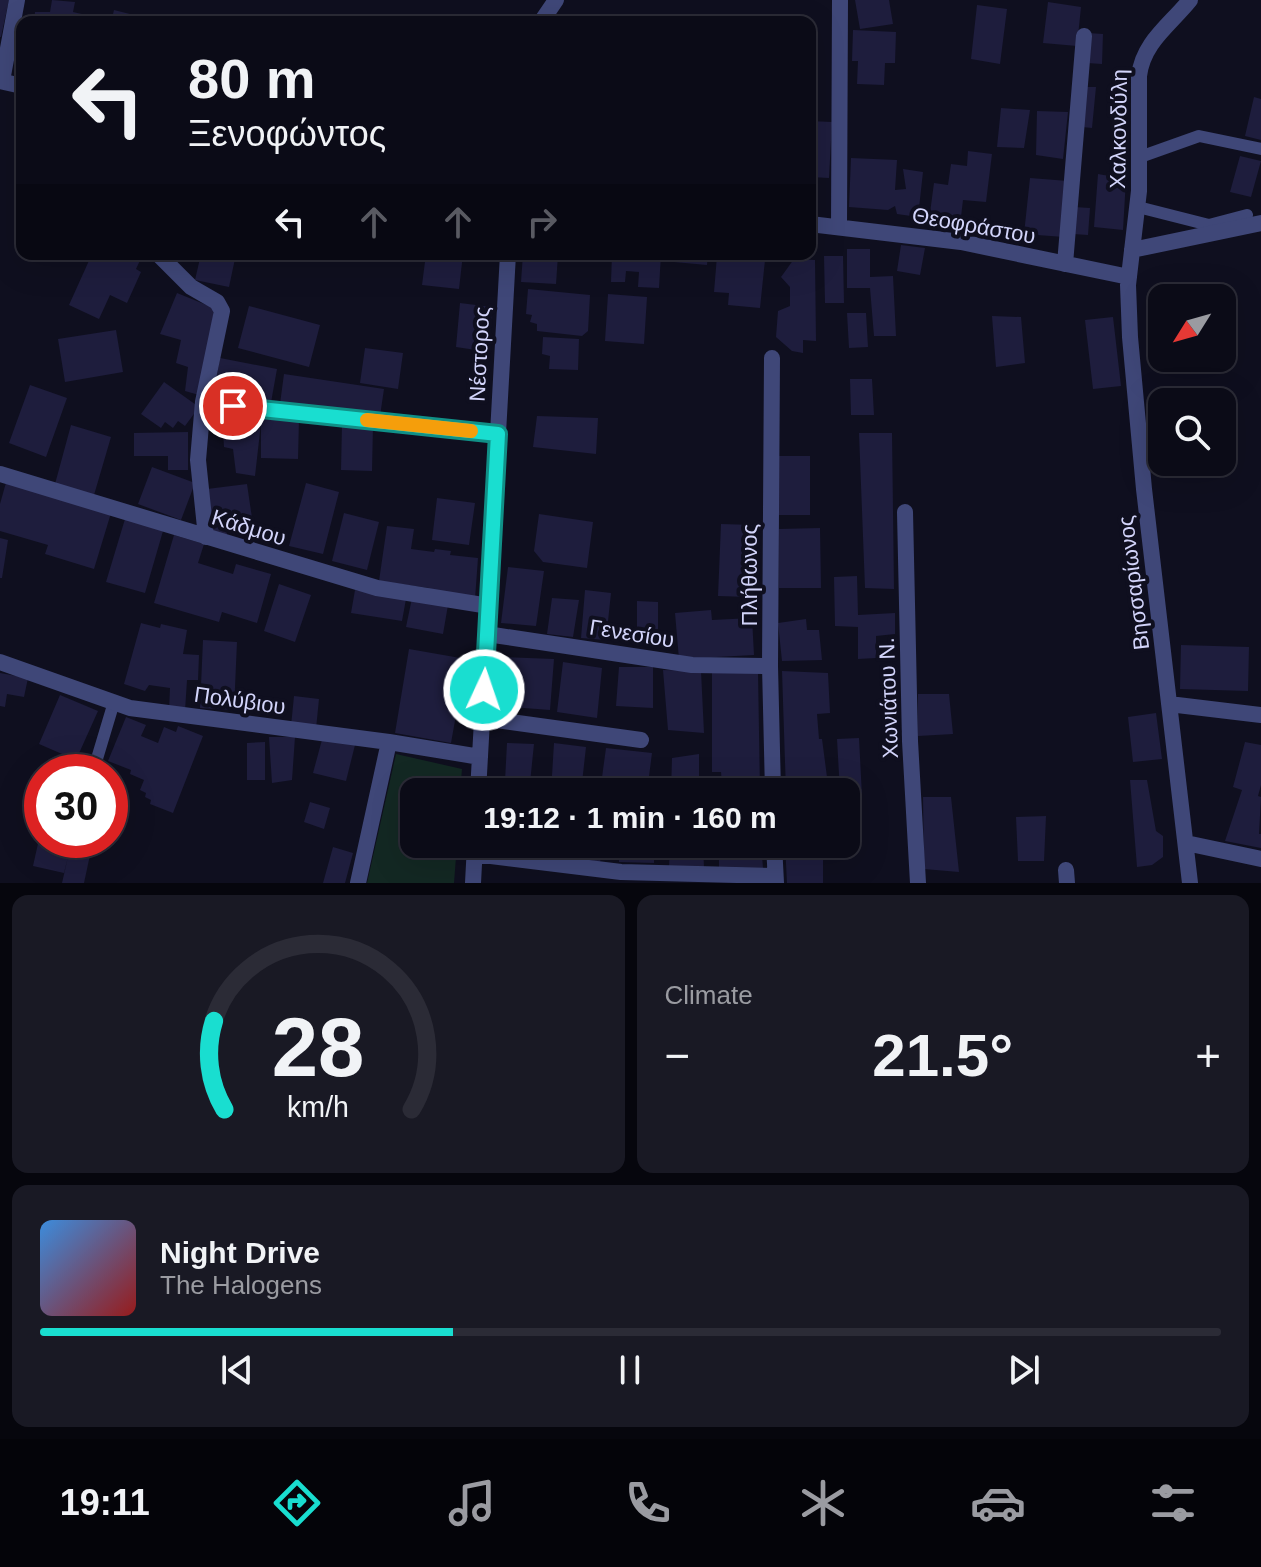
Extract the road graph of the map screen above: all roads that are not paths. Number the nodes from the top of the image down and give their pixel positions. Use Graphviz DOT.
graph roads {
  1 [pos="17,0"];
  2 [pos="840,0"];
  3 [pos="1190,0"];
  4 [pos="1084,36"];
  5 [pos="1,81"];
  6 [pos="1261,149"];
  7 [pos="1140,157"];
  8 [pos="1138,207"];
  9 [pos="1254,219"];
  10 [pos="816,224"];
  11 [pos="839,226"];
  12 [pos="1132,250"];
  13 [pos="164,260"];
  14 [pos="508,260"];
  15 [pos="1065,264"];
  16 [pos="1129,277"];
  17 [pos="772,358"];
  18 [pos="203,402"];
  19 [pos="498,434"];
  20 [pos="0,474"];
  21 [pos="905,512"];
  22 [pos="206,537"];
  23 [pos="489,606"];
  24 [pos="487,634"];
  25 [pos="0,662"];
  26 [pos="770,666"];
  27 [pos="114,702"];
  28 [pos="1169,704"];
  29 [pos="1261,715"];
  30 [pos="482,718"];
  31 [pos="641,740"];
  32 [pos="389,742"];
  33 [pos="98,754"];
  34 [pos="480,757"];
  35 [pos="479,778"];
  36 [pos="773,778"];
  37 [pos="1186,843"];
  38 [pos="474,858"];
  39 [pos="532,858"];
  40 [pos="775,858"];
  41 [pos="1261,859"];
  42 [pos="776,879"];
  43 [pos="358,883"];
  44 [pos="473,883"];
  45 [pos="918,883"];
  46 [pos="1190,883"];
  1 -- 5 [label="street"];
  2 -- 11 [label="street"];
  3 -- 7 [label="street, Χαλκονδύλη"];
  4 -- 15 [label="street"];
  6 -- 7 [label="lane"];
  7 -- 8 [label="street, Χαλκονδύλη"];
  8 -- 9 [label="lane"];
  8 -- 12 [label="street, Χαλκονδύλη"];
  9 -- 12 [label="street"];
  10 -- 11 [label="street, Θεοφράστου"];
  11 -- 15 [label="street, Θεοφράστου"];
  12 -- 16 [label="street, Χαλκονδύλη"];
  13 -- 18 [label="street"];
  14 -- 19 [label="street, Νέστορος"];
  15 -- 16 [label="street, Θεοφράστου"];
  16 -- 28 [label="street, Βησσαρίωνος"];
  17 -- 26 [label="street, Πλήθωνος"];
  18 -- 19 [label="street"];
  18 -- 22 [label="street"];
  19 -- 23 [label="street, Νέστορος"];
  20 -- 22 [label="street, Κάδμου"];
  21 -- 45 [label="street, Χωνιάτου Ν."];
  22 -- 23 [label="street, Κάδμου"];
  23 -- 24 [label="street, Νέστορος"];
  24 -- 26 [label="street, Γενεσίου"];
  24 -- 30 [label="street, Νέστορος"];
  25 -- 27 [label="street, Πολύβιου"];
  26 -- 36 [label="street, Πλήθωνος"];
  27 -- 32 [label="street, Πολύβιου"];
  27 -- 33 [label="lane"];
  28 -- 29 [label="street"];
  28 -- 37 [label="street, Βησσαρίωνος"];
  30 -- 31 [label="street"];
  30 -- 34 [label="street, Νέστορος"];
  32 -- 34 [label="street, Πολύβιου"];
  32 -- 43 [label="street"];
  34 -- 35 [label="street, Νέστορος"];
  37 -- 41 [label="street"];
  37 -- 46 [label="street, Βησσαρίωνος"];
  38 -- 44 [label="street"];
  39 -- 42 [label="street"];
  40 -- 42 [label="street"];
}
